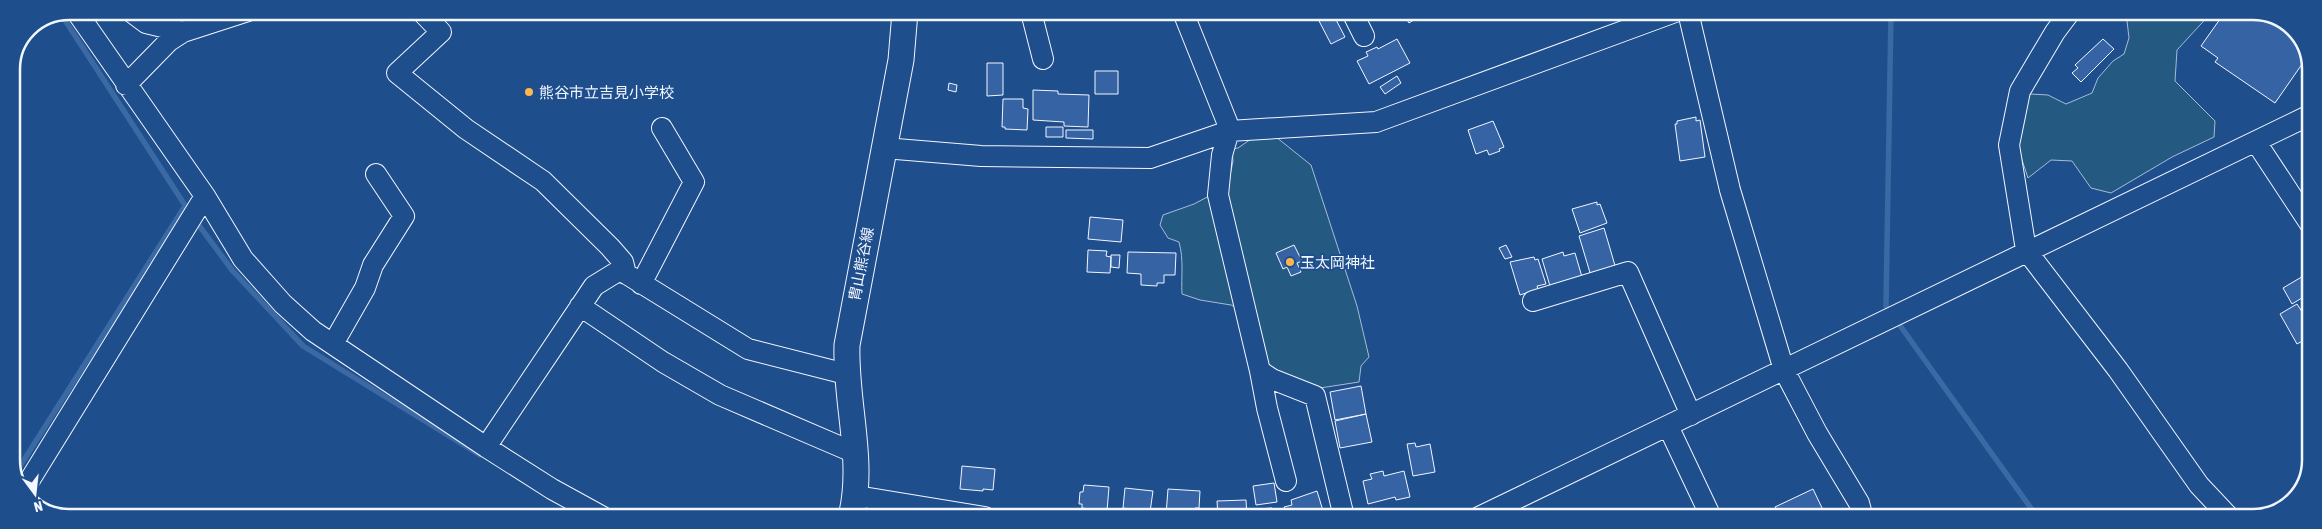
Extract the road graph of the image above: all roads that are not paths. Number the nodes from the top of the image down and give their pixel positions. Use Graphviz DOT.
graph roads {
  1 [pos="82,20"];
  2 [pos="142,20"];
  3 [pos="220,20"];
  4 [pos="430,20"];
  5 [pos="904,20"];
  6 [pos="1033,20"];
  7 [pos="1186,20"];
  8 [pos="1356,20"];
  9 [pos="1661,20"];
  10 [pos="1683,20"];
  11 [pos="2064,20"];
  12 [pos="183,32"];
  13 [pos="1364,36"];
  14 [pos="1043,59"];
  15 [pos="126,85"];
  16 [pos="2302,119"];
  17 [pos="662,128"];
  18 [pos="1229,131"];
  19 [pos="2256,142"];
  20 [pos="884,148"];
  21 [pos="376,174"];
  22 [pos="205,196"];
  23 [pos="2302,212"];
  24 [pos="2026,250"];
  25 [pos="634,279"];
  26 [pos="1532,301"];
  27 [pos="580,306"];
  28 [pos="332,344"];
  29 [pos="1784,370"];
  30 [pos="1260,371"];
  31 [pos="846,374"];
  32 [pos="1692,415"];
  33 [pos="1668,426"];
  34 [pos="486,447"];
  35 [pos="855,453"];
  36 [pos="1286,481"];
  37 [pos="26,484"];
  38 [pos="854,506"];
  39 [pos="588,509"];
  40 [pos="890,509"];
  41 [pos="1342,509"];
  42 [pos="1496,509"];
  43 [pos="1707,509"];
  44 [pos="1860,509"];
  45 [pos="2222,509"];
  1 -- 15 [label="street"];
  2 -- 12 [label="street"];
  3 -- 12 [label="street"];
  4 -- 25 [label="street"];
  5 -- 20 [label="main road, 胄山熊谷線"];
  6 -- 14 [label="street"];
  7 -- 18 [label="street"];
  8 -- 13 [label="street"];
  9 -- 18 [label="street"];
  10 -- 29 [label="street"];
  11 -- 24 [label="street"];
  12 -- 15 [label="street"];
  15 -- 22 [label="street"];
  16 -- 19 [label="street"];
  17 -- 25 [label="street"];
  18 -- 20 [label="street"];
  18 -- 30 [label="street"];
  19 -- 23 [label="street"];
  19 -- 24 [label="street"];
  20 -- 31 [label="main road, 胄山熊谷線"];
  21 -- 28 [label="street"];
  22 -- 28 [label="street"];
  22 -- 37 [label="street"];
  24 -- 29 [label="street"];
  24 -- 45 [label="street"];
  25 -- 27 [label="street"];
  25 -- 31 [label="street"];
  26 -- 32 [label="street"];
  27 -- 34 [label="street"];
  27 -- 35 [label="street"];
  28 -- 34 [label="street"];
  29 -- 32 [label="street"];
  29 -- 44 [label="street"];
  30 -- 36 [label="street"];
  30 -- 41 [label="street"];
  31 -- 35 [label="main road, 胄山熊谷線"];
  32 -- 33 [label="street"];
  33 -- 42 [label="street"];
  33 -- 43 [label="street"];
  34 -- 39 [label="street"];
  35 -- 38 [label="main road, 胄山熊谷線"];
  38 -- 40 [label="street"];
}
